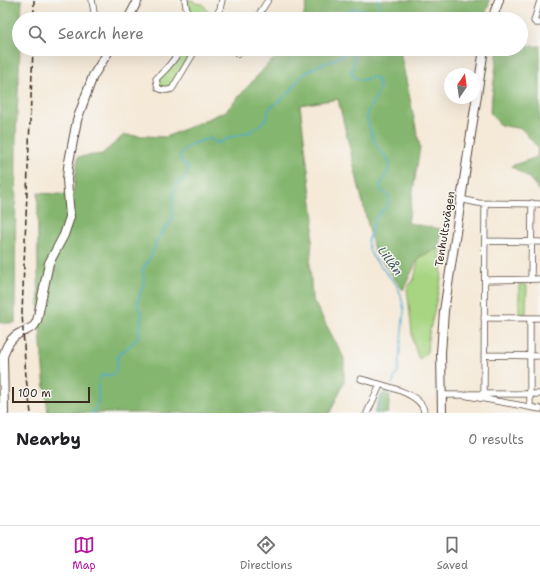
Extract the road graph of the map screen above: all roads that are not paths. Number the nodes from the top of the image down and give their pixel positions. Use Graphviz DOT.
graph roads {
  1 [pos="92,0"];
  2 [pos="138,0"];
  3 [pos="185,0"];
  4 [pos="222,0"];
  5 [pos="268,0"];
  6 [pos="499,0"];
  7 [pos="540,1"];
  8 [pos="94,12"];
  9 [pos="132,12"];
  10 [pos="187,12"];
  11 [pos="218,12"];
  12 [pos="260,12"];
  13 [pos="495,12"];
  14 [pos="540,24"];
  15 [pos="104,56"];
  16 [pos="176,56"];
  17 [pos="192,56"];
  18 [pos="483,56"];
  19 [pos="460,199"];
  20 [pos="532,203"];
  21 [pos="485,204"];
  22 [pos="540,204"];
  23 [pos="486,241"];
  24 [pos="532,242"];
  25 [pos="540,242"];
  26 [pos="531,279"];
  27 [pos="540,279"];
  28 [pos="485,280"];
  29 [pos="484,318"];
  30 [pos="530,318"];
  31 [pos="540,318"];
  32 [pos="484,355"];
  33 [pos="530,356"];
  34 [pos="540,356"];
  35 [pos="361,379"];
  36 [pos="380,385"];
  37 [pos="484,394"];
  38 [pos="530,394"];
  39 [pos="540,394"];
  40 [pos="441,395"];
  41 [pos="463,395"];
  42 [pos="2,403"];
  43 [pos="530,407"];
  44 [pos="540,409"];
  45 [pos="4,413"];
  46 [pos="367,413"];
  47 [pos="424,413"];
  48 [pos="442,413"];
  1 -- 8 [label="street"];
  2 -- 9 [label="street"];
  3 -- 10 [label="street"];
  4 -- 11 [label="street"];
  5 -- 12 [label="street"];
  6 -- 13 [label="street"];
  7 -- 14 [label="street"];
  15 -- 42 [label="street"];
  16 -- 17 [label="street"];
  18 -- 19 [label="street, Tenhultsvägen"];
  19 -- 21 [label="street"];
  19 -- 40 [label="street, Tenhultsvägen"];
  20 -- 21 [label="street"];
  20 -- 22 [label="street"];
  20 -- 24 [label="street"];
  21 -- 23 [label="street"];
  23 -- 24 [label="street"];
  23 -- 28 [label="street"];
  24 -- 25 [label="street"];
  24 -- 26 [label="street"];
  26 -- 27 [label="street"];
  26 -- 28 [label="street"];
  28 -- 29 [label="street"];
  29 -- 30 [label="street"];
  29 -- 32 [label="street"];
  30 -- 31 [label="street"];
  30 -- 33 [label="street"];
  32 -- 33 [label="street"];
  32 -- 37 [label="street"];
  33 -- 34 [label="street"];
  33 -- 38 [label="street"];
  35 -- 36 [label="street"];
  36 -- 46 [label="street"];
  36 -- 47 [label="street"];
  37 -- 38 [label="street"];
  37 -- 41 [label="street"];
  38 -- 39 [label="street"];
  38 -- 43 [label="street"];
  40 -- 41 [label="street"];
  40 -- 48 [label="street, Tenhultsvägen"];
  41 -- 43 [label="street"];
  42 -- 45 [label="street"];
  43 -- 44 [label="street"];
}
